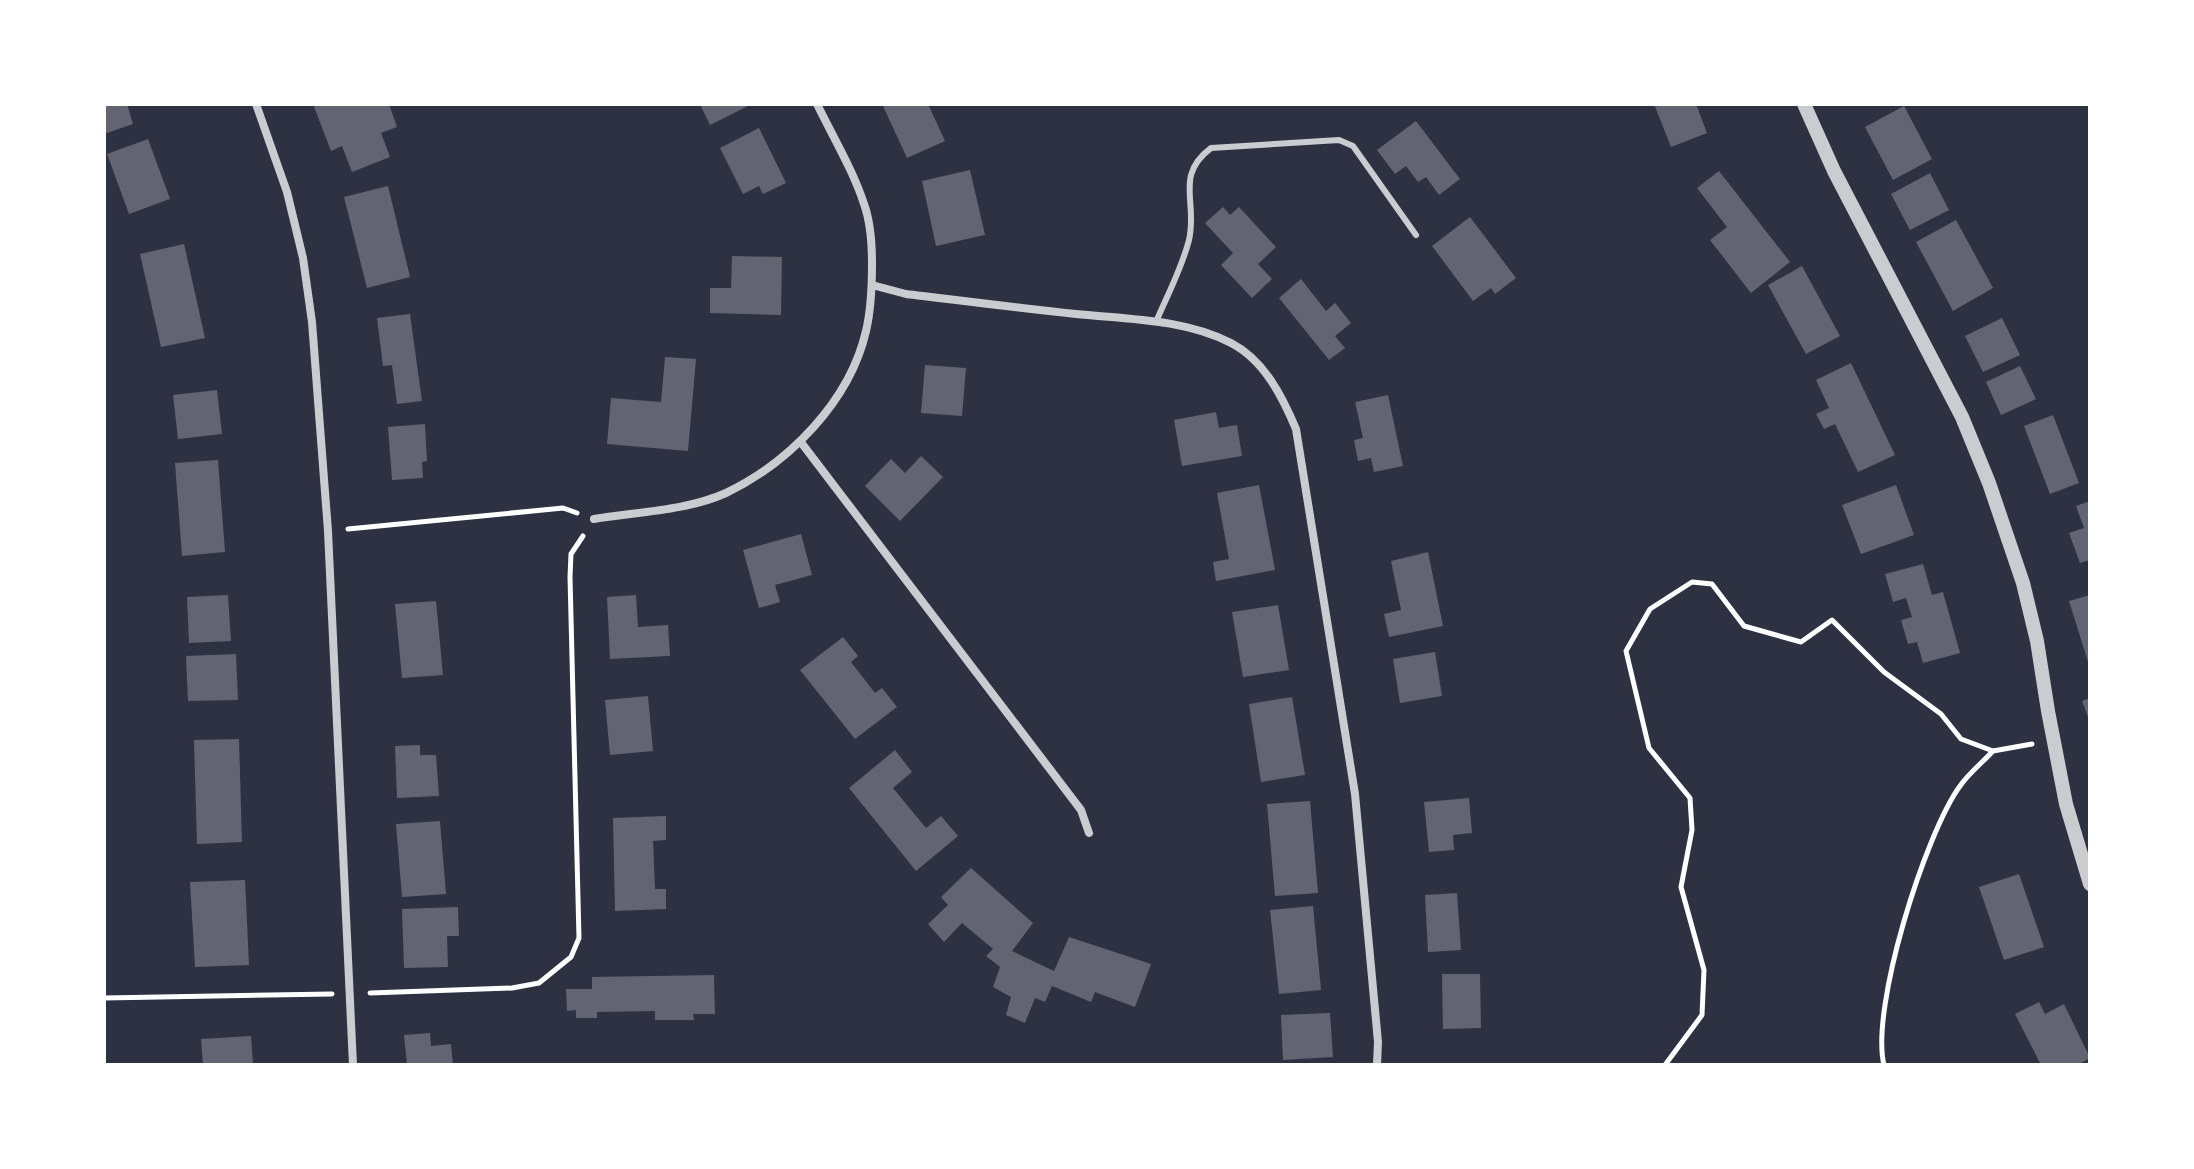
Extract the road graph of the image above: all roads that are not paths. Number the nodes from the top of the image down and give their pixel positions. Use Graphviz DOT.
graph roads {
  1 [pos="256,104"];
  2 [pos="817,104"];
  3 [pos="1804,104"];
  4 [pos="1416,235"];
  5 [pos="872,285"];
  6 [pos="1156,322"];
  7 [pos="800,441"];
  8 [pos="594,519"];
  9 [pos="1089,833"];
  10 [pos="2090,884"];
  11 [pos="353,1065"];
  12 [pos="1377,1065"];
  1 -- 11 [label="street"];
  2 -- 5 [label="street"];
  3 -- 10 [label="street"];
  4 -- 6 [label="lane"];
  5 -- 6 [label="street"];
  5 -- 7 [label="street"];
  6 -- 12 [label="street"];
  7 -- 8 [label="street"];
  7 -- 9 [label="street"];
}
